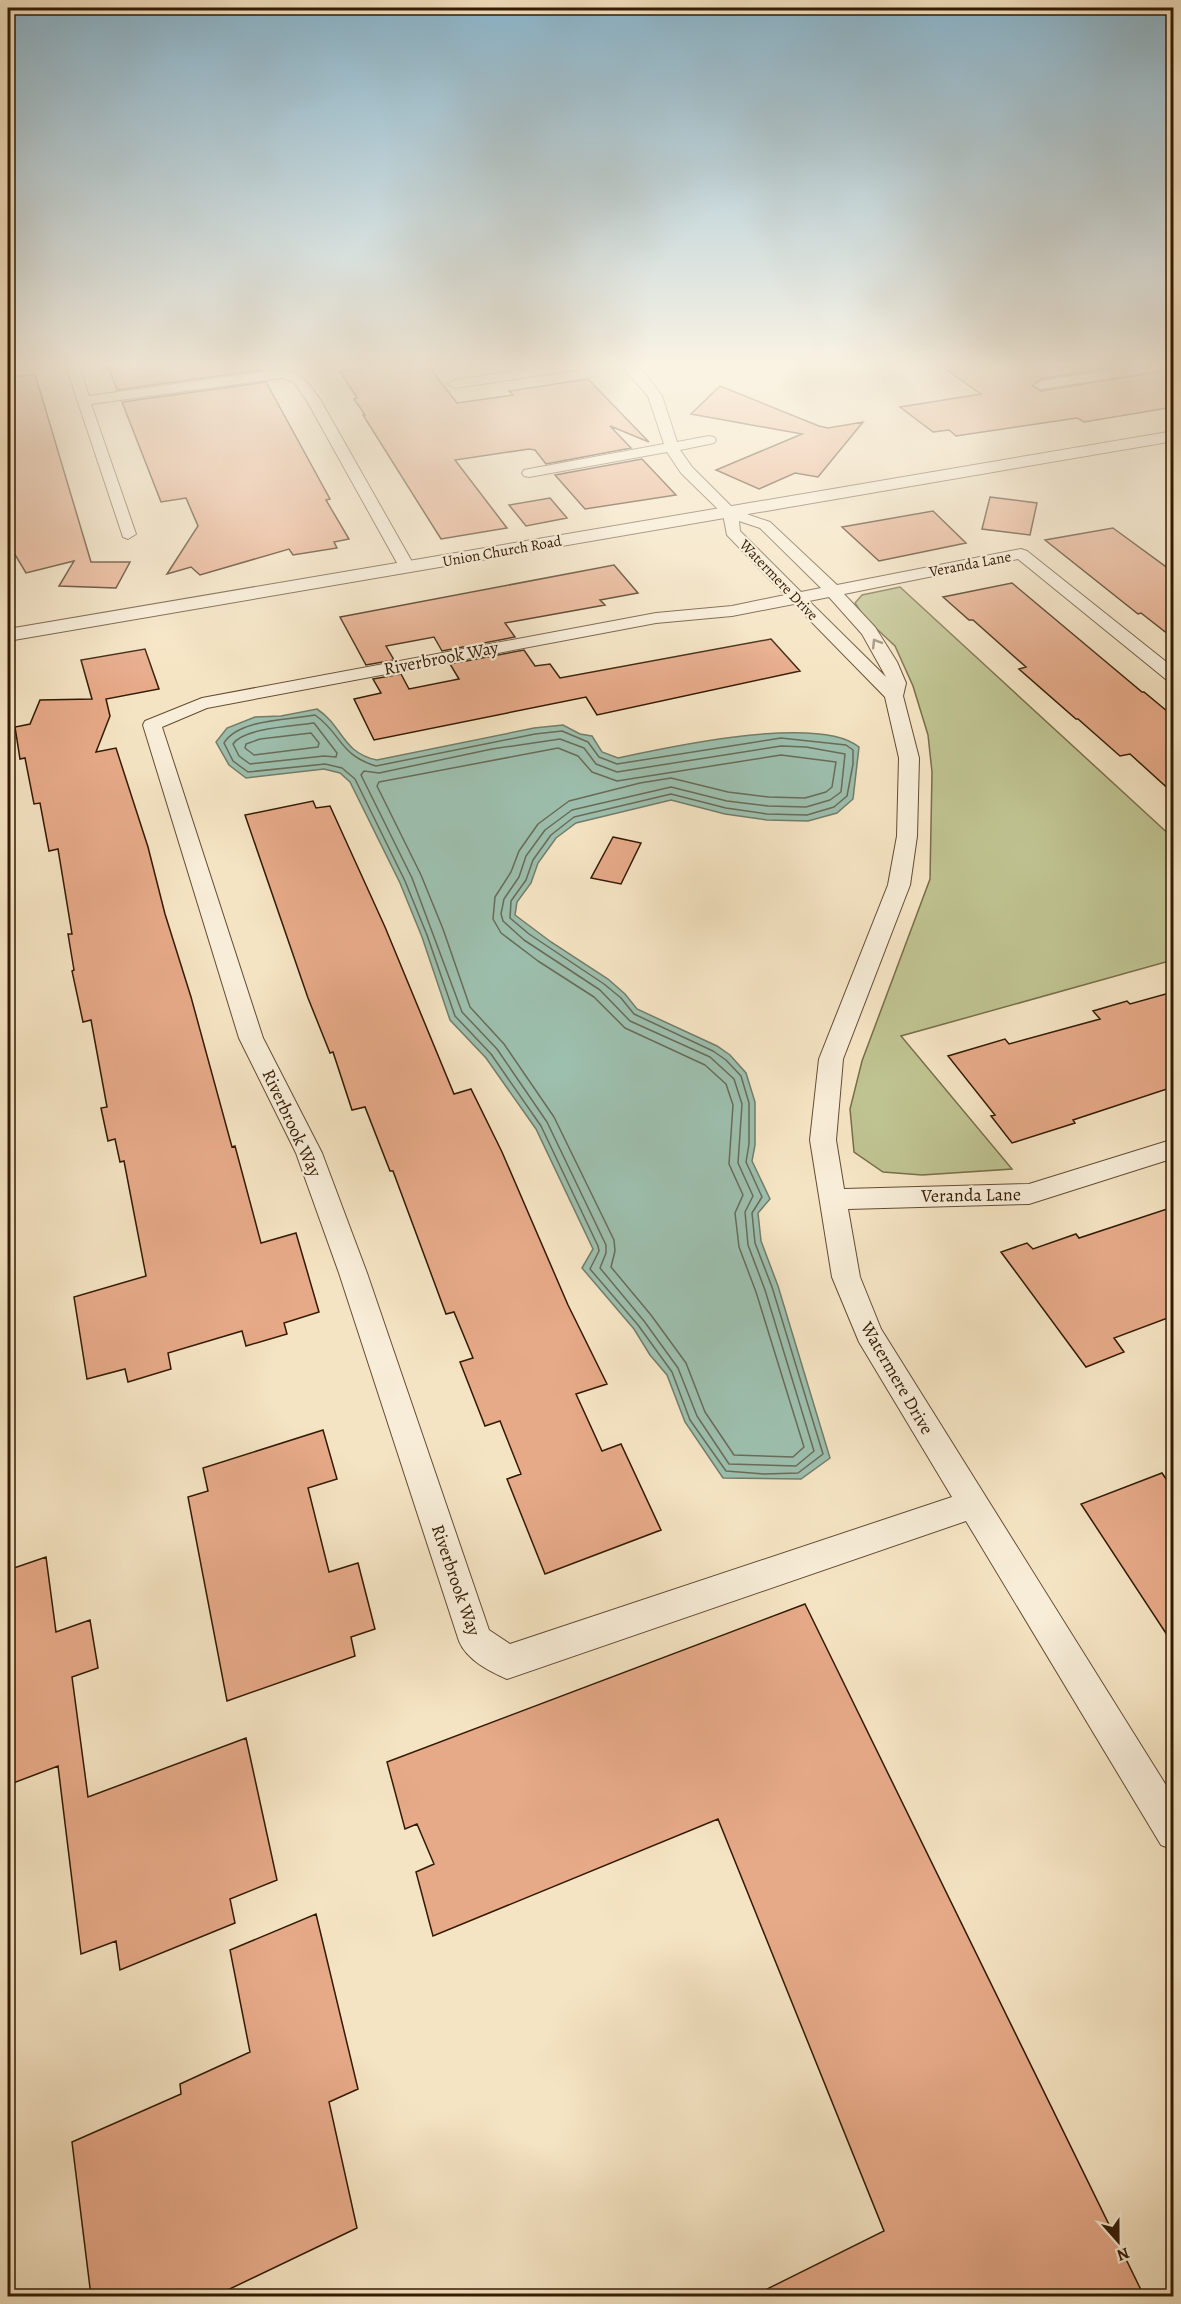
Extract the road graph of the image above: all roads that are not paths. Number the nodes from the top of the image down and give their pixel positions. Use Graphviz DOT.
graph roads {
  1 [pos="108,474"];
  2 [pos="355,474"];
  3 [pos="691,474"];
  4 [pos="957,474"];
  5 [pos="730,513"];
  6 [pos="128,534"];
  7 [pos="407,567"];
  8 [pos="833,591"];
  9 [pos="796,598"];
  10 [pos="8,635"];
  11 [pos="1173,677"];
  12 [pos="894,696"];
  13 [pos="1173,1148"];
  14 [pos="833,1199"];
  15 [pos="974,1504"];
  16 [pos="1173,1832"];
  1 -- 6 [label="street"];
  2 -- 7 [label="street"];
  3 -- 5 [label="street"];
  4 -- 5 [label="street, Union Church Road"];
  5 -- 7 [label="street, Union Church Road"];
  5 -- 8 [label="street, Watermere Drive"];
  5 -- 9 [label="street, Watermere Drive"];
  7 -- 10 [label="street, Union Church Road"];
  8 -- 9 [label="street, Veranda Lane"];
  8 -- 11 [label="street, Veranda Lane"];
  12 -- 8 [label="street, Watermere Drive, one-way"];
  9 -- 12 [label="street, Watermere Drive"];
  9 -- 15 [label="street, Riverbrook Way"];
  12 -- 14 [label="street, Watermere Drive"];
  13 -- 14 [label="street, Veranda Lane"];
  14 -- 15 [label="street, Watermere Drive"];
  15 -- 16 [label="street, Watermere Drive"];
}
